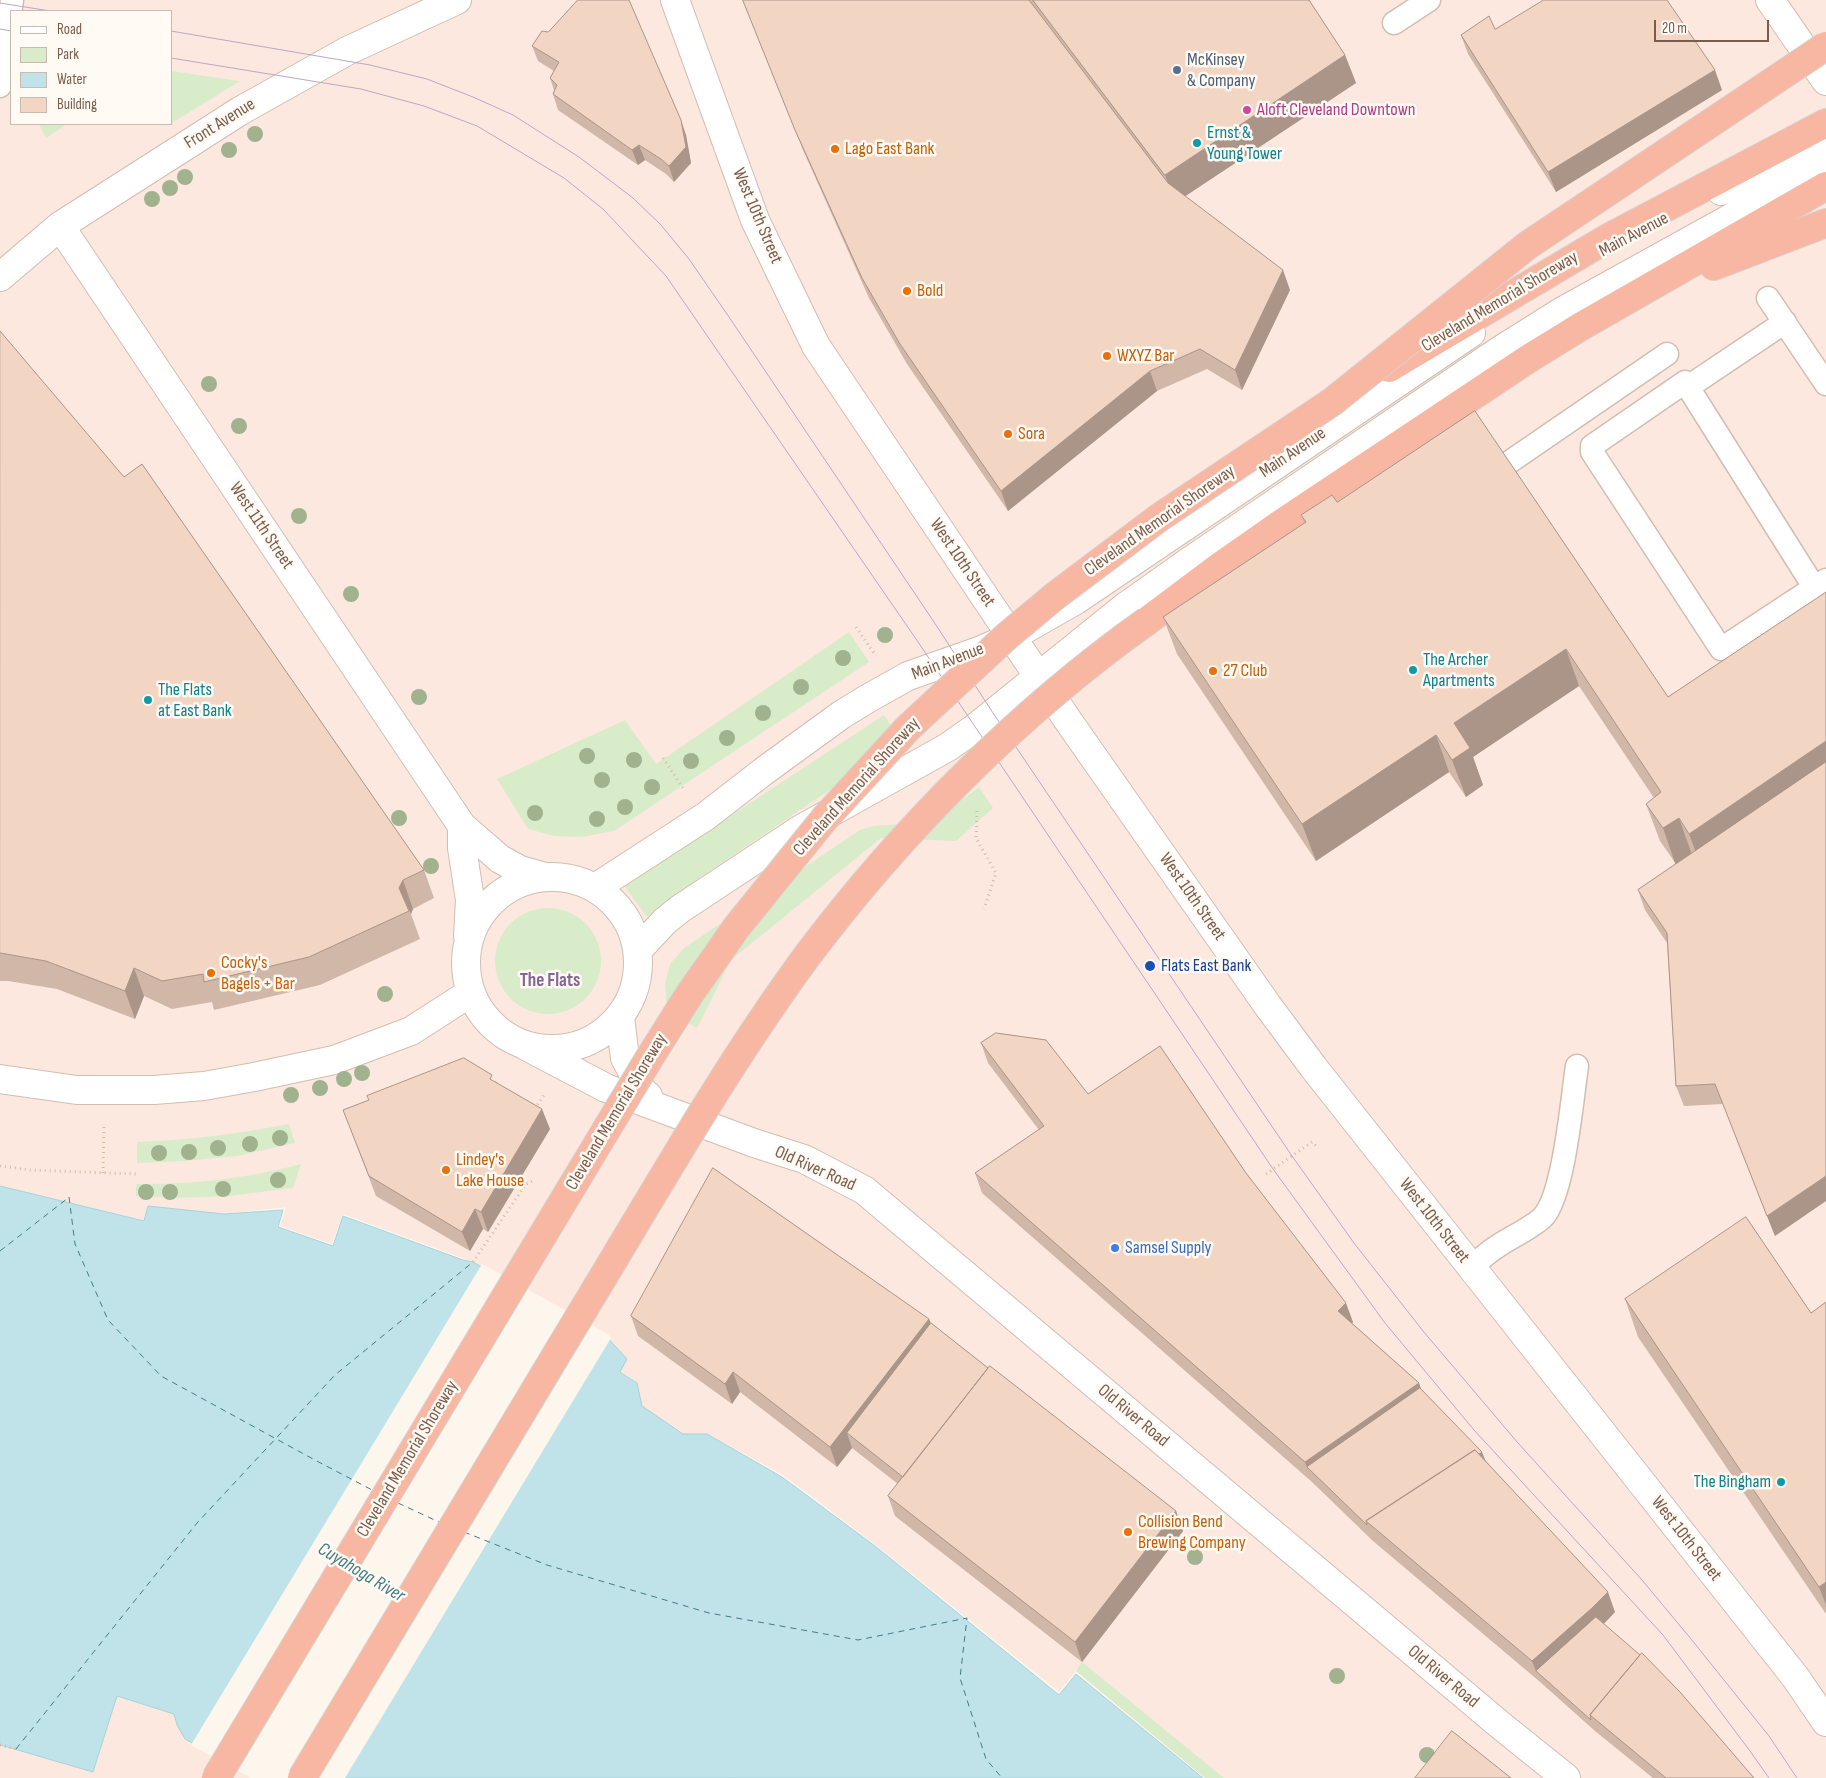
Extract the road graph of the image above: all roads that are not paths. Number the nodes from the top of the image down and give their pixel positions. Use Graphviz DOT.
graph roads {
  1 [pos="458,0"];
  2 [pos="675,0"];
  3 [pos="1429,0"];
  4 [pos="1770,0"];
  5 [pos="10,14"];
  6 [pos="1394,23"];
  7 [pos="1826,46"];
  8 [pos="1826,81"];
  9 [pos="0,86"];
  10 [pos="1826,123"];
  11 [pos="1826,147"];
  12 [pos="1826,158"];
  13 [pos="1826,186"];
  14 [pos="1826,223"];
  15 [pos="60,226"];
  16 [pos="0,277"];
  17 [pos="1638,295"];
  18 [pos="1768,298"];
  19 [pos="1785,322"];
  20 [pos="1826,384"];
  21 [pos="1686,385"];
  22 [pos="1332,402"];
  23 [pos="1510,461"];
  24 [pos="1820,583"];
  25 [pos="1011,637"];
  26 [pos="1037,676"];
  27 [pos="462,826"];
  28 [pos="545,877"];
  29 [pos="595,888"];
  30 [pos="468,941"];
  31 [pos="638,950"];
  32 [pos="470,993"];
  33 [pos="620,1017"];
  34 [pos="526,1046"];
  35 [pos="1577,1066"];
  36 [pos="0,1079"];
  37 [pos="667,1111"];
  38 [pos="1471,1268"];
  39 [pos="1826,1722"];
  40 [pos="216,1778"];
  41 [pos="302,1778"];
  42 [pos="1566,1778"];
  1 -- 15 [label="street, Front Avenue"];
  2 -- 25 [label="street, West 10th Street"];
  3 -- 6 [label="lane"];
  4 -- 8 [label="street"];
  5 -- 9 [label="lane"];
  7 -- 22 [label="highway, bridge"];
  10 -- 22 [label="highway, Cleveland Memorial Shoreway, bridge"];
  11 -- 25 [label="street, Main Avenue"];
  12 -- 26 [label="street, Main Avenue"];
  13 -- 17 [label="highway"];
  14 -- 17 [label="highway"];
  15 -- 16 [label="street, Front Avenue"];
  15 -- 27 [label="street, West 11th Street"];
  17 -- 41 [label="highway, bridge"];
  18 -- 19 [label="lane"];
  19 -- 20 [label="lane"];
  19 -- 21 [label="lane"];
  21 -- 23 [label="lane"];
  21 -- 24 [label="lane"];
  21 -- 24 [label="lane"];
  22 -- 40 [label="highway, Cleveland Memorial Shoreway, bridge"];
  25 -- 26 [label="street, West 10th Street"];
  25 -- 29 [label="street, Main Avenue"];
  26 -- 31 [label="street, Main Avenue"];
  26 -- 38 [label="street, West 10th Street"];
  27 -- 28 [label="street, West 11th Street"];
  27 -- 30 [label="street"];
  28 -- 29 [label="street"];
  28 -- 30 [label="street"];
  29 -- 31 [label="street"];
  30 -- 32 [label="street"];
  31 -- 33 [label="street"];
  32 -- 34 [label="street"];
  32 -- 36 [label="street"];
  33 -- 34 [label="street"];
  33 -- 37 [label="street, Old River Road"];
  34 -- 37 [label="street, Old River Road"];
  35 -- 38 [label="lane"];
  37 -- 42 [label="street, Old River Road"];
  38 -- 39 [label="street, West 10th Street"];
}
